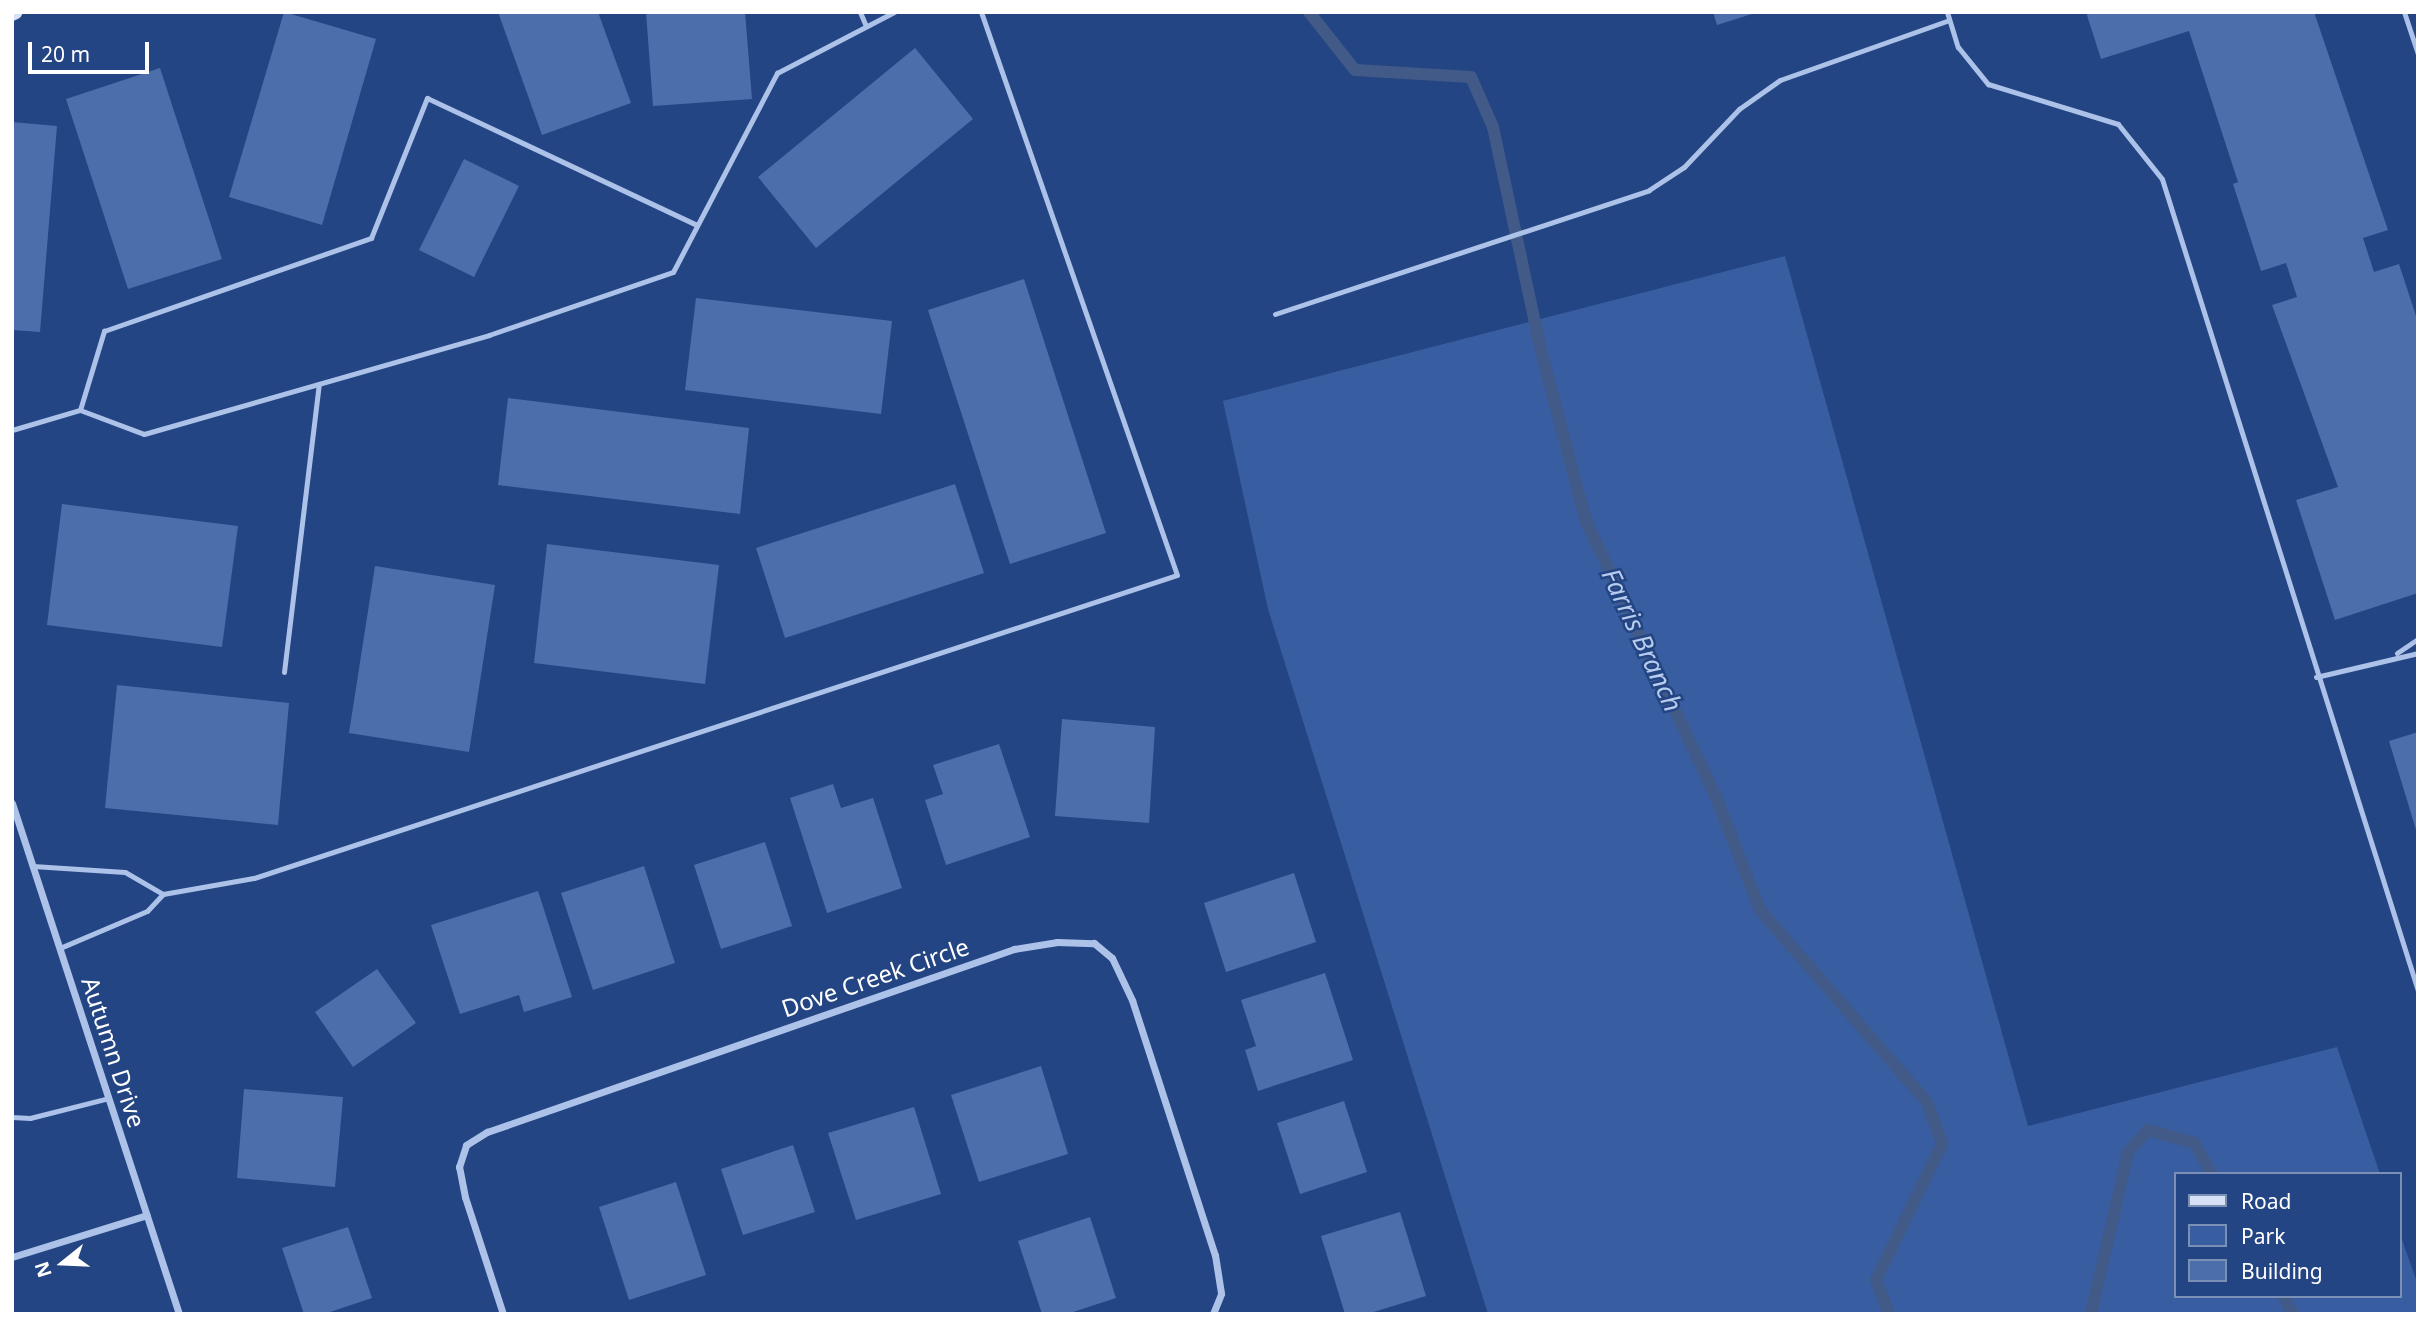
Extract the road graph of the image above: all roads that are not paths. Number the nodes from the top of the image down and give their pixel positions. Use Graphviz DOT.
graph roads {
  1 [pos="860,12"];
  2 [pos="894,12"];
  3 [pos="981,12"];
  4 [pos="1947,12"];
  5 [pos="2404,12"];
  6 [pos="1950,20"];
  7 [pos="866,26"];
  8 [pos="2418,54"];
  9 [pos="697,225"];
  10 [pos="1275,314"];
  11 [pos="319,384"];
  12 [pos="80,410"];
  13 [pos="12,430"];
  14 [pos="2418,639"];
  15 [pos="2418,653"];
  16 [pos="2394,655"];
  17 [pos="284,672"];
  18 [pos="2316,677"];
  19 [pos="12,803"];
  20 [pos="33,866"];
  21 [pos="163,894"];
  22 [pos="60,948"];
  23 [pos="2418,991"];
  24 [pos="109,1098"];
  25 [pos="12,1117"];
  26 [pos="147,1215"];
  27 [pos="12,1257"];
  28 [pos="179,1314"];
  29 [pos="503,1314"];
  30 [pos="1213,1314"];
  1 -- 7 [label="lane"];
  2 -- 7 [label="lane"];
  3 -- 21 [label="lane"];
  4 -- 6 [label="lane"];
  5 -- 8 [label="lane"];
  6 -- 10 [label="lane"];
  6 -- 18 [label="lane"];
  7 -- 9 [label="lane"];
  9 -- 11 [label="lane"];
  9 -- 12 [label="lane"];
  11 -- 12 [label="lane"];
  11 -- 17 [label="lane"];
  12 -- 13 [label="lane"];
  14 -- 16 [label="lane"];
  15 -- 16 [label="lane"];
  16 -- 18 [label="lane"];
  18 -- 23 [label="lane"];
  19 -- 20 [label="street, Autumn Drive"];
  20 -- 21 [label="lane"];
  20 -- 22 [label="street, Autumn Drive"];
  21 -- 22 [label="lane"];
  22 -- 24 [label="street, Autumn Drive"];
  24 -- 25 [label="lane"];
  24 -- 26 [label="street, Autumn Drive"];
  26 -- 27 [label="street"];
  26 -- 28 [label="street, Autumn Drive"];
  29 -- 30 [label="street, Dove Creek Circle"];
}
